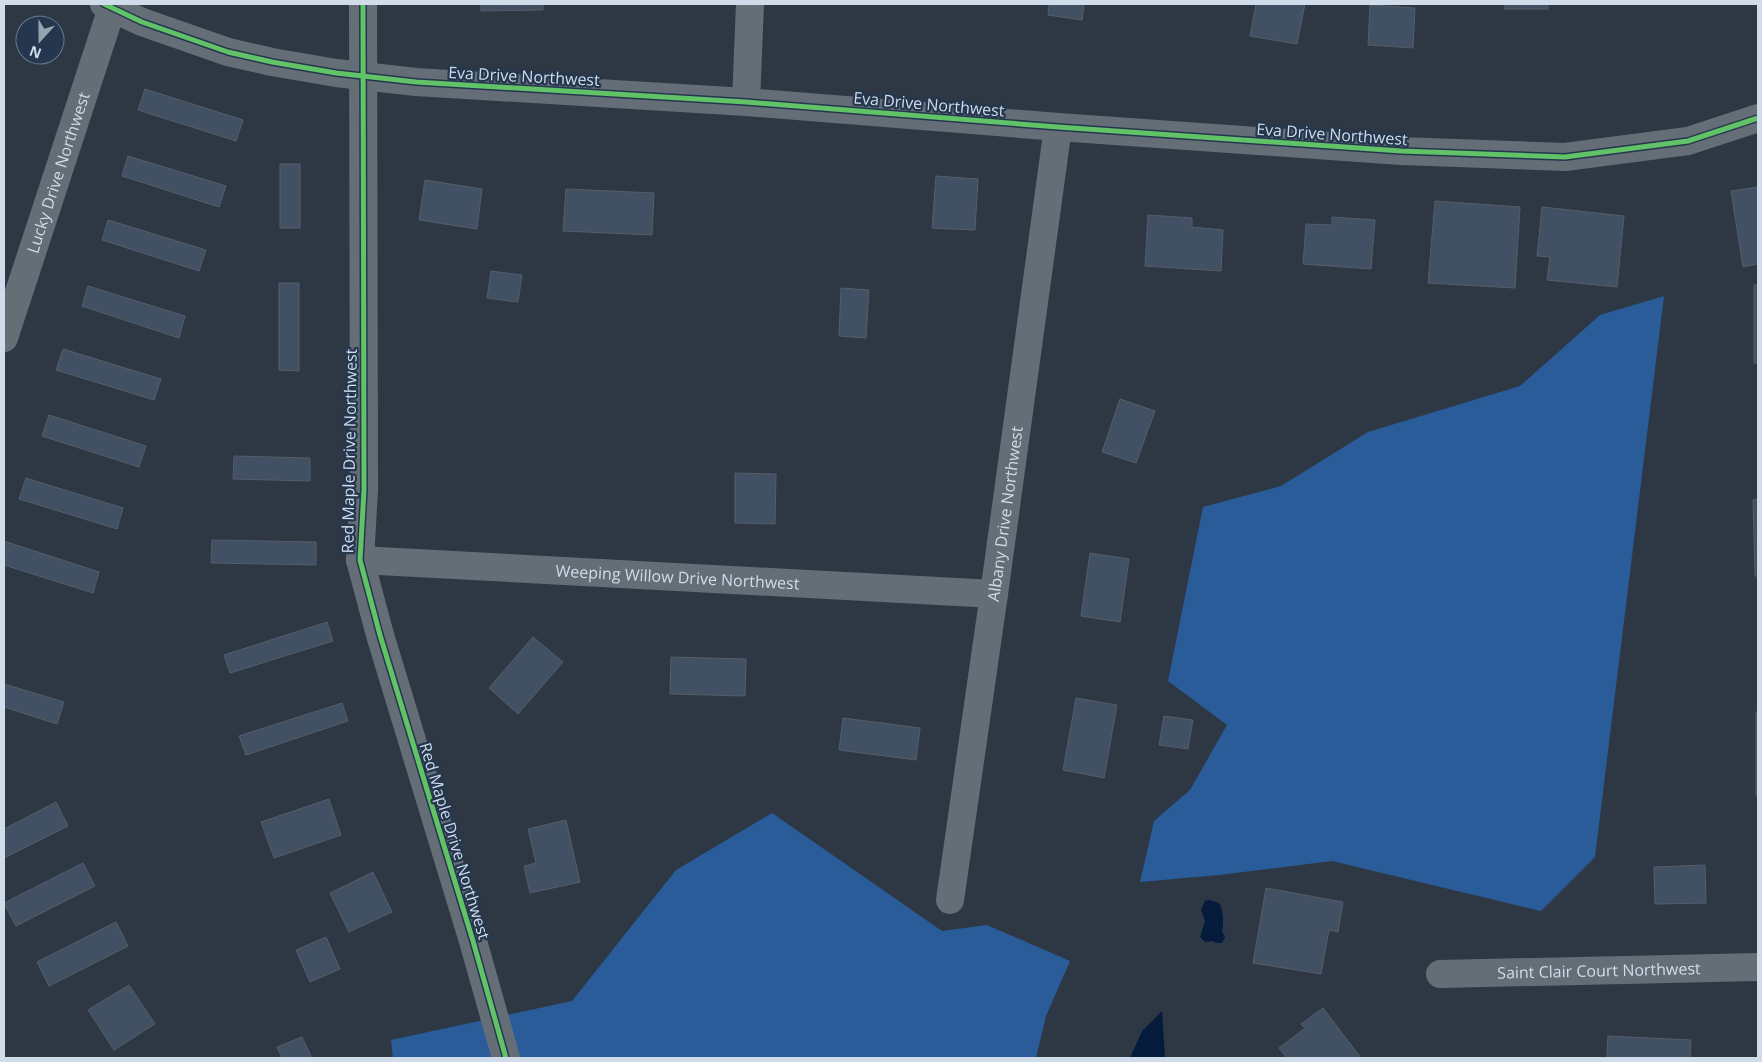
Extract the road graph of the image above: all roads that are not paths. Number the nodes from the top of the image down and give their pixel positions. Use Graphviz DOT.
graph roads {
  1 [pos="363,4"];
  2 [pos="750,4"];
  3 [pos="108,6"];
  4 [pos="363,76"];
  5 [pos="746,102"];
  6 [pos="1758,118"];
  7 [pos="1058,127"];
  8 [pos="4,338"];
  9 [pos="360,560"];
  10 [pos="994,594"];
  11 [pos="950,900"];
  12 [pos="1758,967"];
  13 [pos="1440,974"];
  14 [pos="506,1058"];
  1 -- 4 [label="street, Red Maple Drive Northwest"];
  2 -- 5 [label="street"];
  3 -- 4 [label="street, Eva Drive Northwest"];
  3 -- 8 [label="street, Lucky Drive Northwest"];
  4 -- 5 [label="street, Eva Drive Northwest"];
  4 -- 9 [label="street, Red Maple Drive Northwest"];
  5 -- 7 [label="street, Eva Drive Northwest"];
  6 -- 7 [label="street, Eva Drive Northwest"];
  7 -- 10 [label="street, Albany Drive Northwest"];
  9 -- 10 [label="street, Weeping Willow Drive Northwest"];
  9 -- 14 [label="street, Red Maple Drive Northwest"];
  10 -- 11 [label="street, Albany Drive Northwest"];
  12 -- 13 [label="street, Saint Clair Court Northwest"];
}
